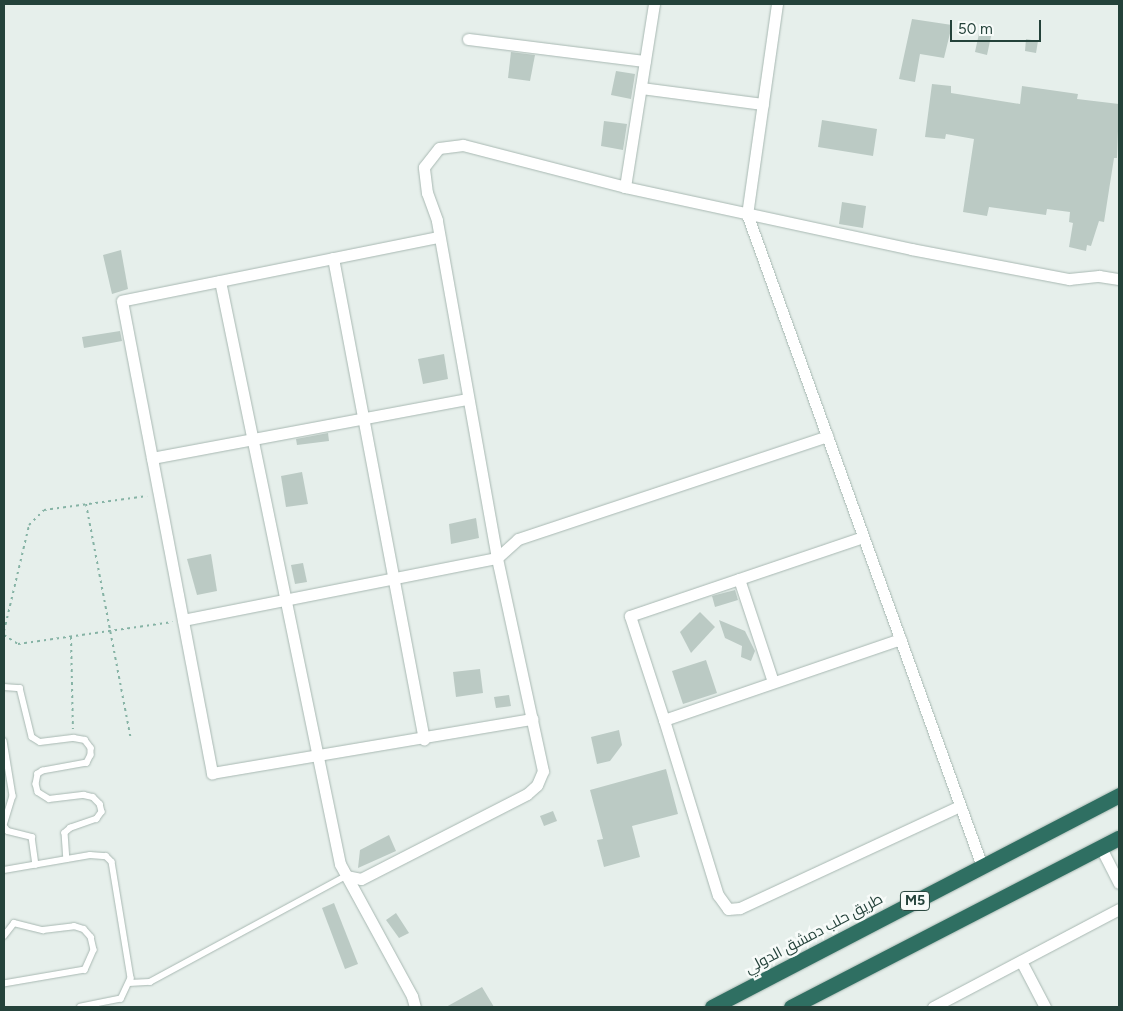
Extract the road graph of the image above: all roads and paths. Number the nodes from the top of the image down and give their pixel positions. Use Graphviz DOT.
graph roads {
  1 [pos="654,4"];
  2 [pos="777,4"];
  3 [pos="468,39"];
  4 [pos="645,61"];
  5 [pos="641,88"];
  6 [pos="762,104"];
  7 [pos="625,187"];
  8 [pos="747,214"];
  9 [pos="438,237"];
  10 [pos="333,258"];
  11 [pos="1119,280"];
  12 [pos="220,281"];
  13 [pos="468,399"];
  14 [pos="364,418"];
  15 [pos="827,436"];
  16 [pos="253,439"];
  17 [pos="152,458"];
  18 [pos="159,494"];
  19 [pos="86,504"];
  20 [pos="863,538"];
  21 [pos="498,558"];
  22 [pos="394,579"];
  23 [pos="739,580"];
  24 [pos="286,600"];
  25 [pos="183,620"];
  26 [pos="110,631"];
  27 [pos="4,633"];
  28 [pos="71,637"];
  29 [pos="900,639"];
  30 [pos="773,682"];
  31 [pos="4,686"];
  32 [pos="532,719"];
  33 [pos="664,720"];
  34 [pos="74,738"];
  35 [pos="424,738"];
  36 [pos="131,740"];
  37 [pos="4,742"];
  38 [pos="318,757"];
  39 [pos="1119,795"];
  40 [pos="960,806"];
  41 [pos="1119,838"];
  42 [pos="1101,848"];
  43 [pos="67,860"];
  44 [pos="36,865"];
  45 [pos="982,866"];
  46 [pos="4,870"];
  47 [pos="346,876"];
  48 [pos="1119,883"];
  49 [pos="1119,909"];
  50 [pos="4,936"];
  51 [pos="1021,961"];
  52 [pos="129,983"];
  53 [pos="4,984"];
  54 [pos="796,1006"];
  55 [pos="81,1007"];
  56 [pos="415,1007"];
  57 [pos="712,1007"];
  58 [pos="933,1007"];
  59 [pos="1045,1007"];
  1 -- 4 [label="street"];
  2 -- 6 [label="street"];
  3 -- 4 [label="street"];
  4 -- 5 [label="street"];
  5 -- 6 [label="street"];
  5 -- 7 [label="street"];
  6 -- 8 [label="street"];
  7 -- 8 [label="street"];
  7 -- 9 [label="street"];
  8 -- 11 [label="street"];
  8 -- 15 [label="street"];
  9 -- 10 [label="street"];
  9 -- 13 [label="street"];
  10 -- 12 [label="street"];
  10 -- 14 [label="street"];
  12 -- 16 [label="street"];
  12 -- 17 [label="street"];
  13 -- 14 [label="street"];
  13 -- 21 [label="street"];
  14 -- 16 [label="street"];
  14 -- 22 [label="street"];
  15 -- 20 [label="street"];
  15 -- 21 [label="street"];
  16 -- 17 [label="street"];
  16 -- 24 [label="street"];
  17 -- 18 [label="street"];
  18 -- 19 [label="path"];
  18 -- 25 [label="street"];
  19 -- 26 [label="path"];
  19 -- 27 [label="path"];
  20 -- 23 [label="street"];
  20 -- 29 [label="street"];
  21 -- 22 [label="street"];
  21 -- 32 [label="street"];
  22 -- 24 [label="street"];
  22 -- 35 [label="street"];
  23 -- 30 [label="street"];
  23 -- 33 [label="street"];
  24 -- 25 [label="street"];
  24 -- 38 [label="street"];
  25 -- 26 [label="path"];
  25 -- 38 [label="street"];
  26 -- 28 [label="path"];
  26 -- 36 [label="path"];
  27 -- 28 [label="path"];
  28 -- 34 [label="path"];
  29 -- 30 [label="street"];
  29 -- 40 [label="street"];
  30 -- 33 [label="street"];
  31 -- 34 [label="lane"];
  32 -- 35 [label="street"];
  32 -- 47 [label="street"];
  33 -- 40 [label="street"];
  34 -- 43 [label="lane"];
  35 -- 38 [label="street"];
  37 -- 44 [label="lane"];
  38 -- 47 [label="street"];
  39 -- 45 [label="highway, طريق حلب دمشق الدولي / M5"];
  40 -- 45 [label="street"];
  41 -- 42 [label="highway, M5"];
  42 -- 48 [label="street"];
  42 -- 54 [label="highway, M5"];
  43 -- 44 [label="lane"];
  43 -- 52 [label="lane"];
  44 -- 46 [label="lane"];
  45 -- 57 [label="highway, طريق حلب دمشق الدولي / M5"];
  47 -- 52 [label="lane"];
  47 -- 56 [label="street"];
  49 -- 51 [label="street"];
  50 -- 53 [label="lane"];
  51 -- 58 [label="street"];
  51 -- 59 [label="street"];
  52 -- 55 [label="lane"];
}
